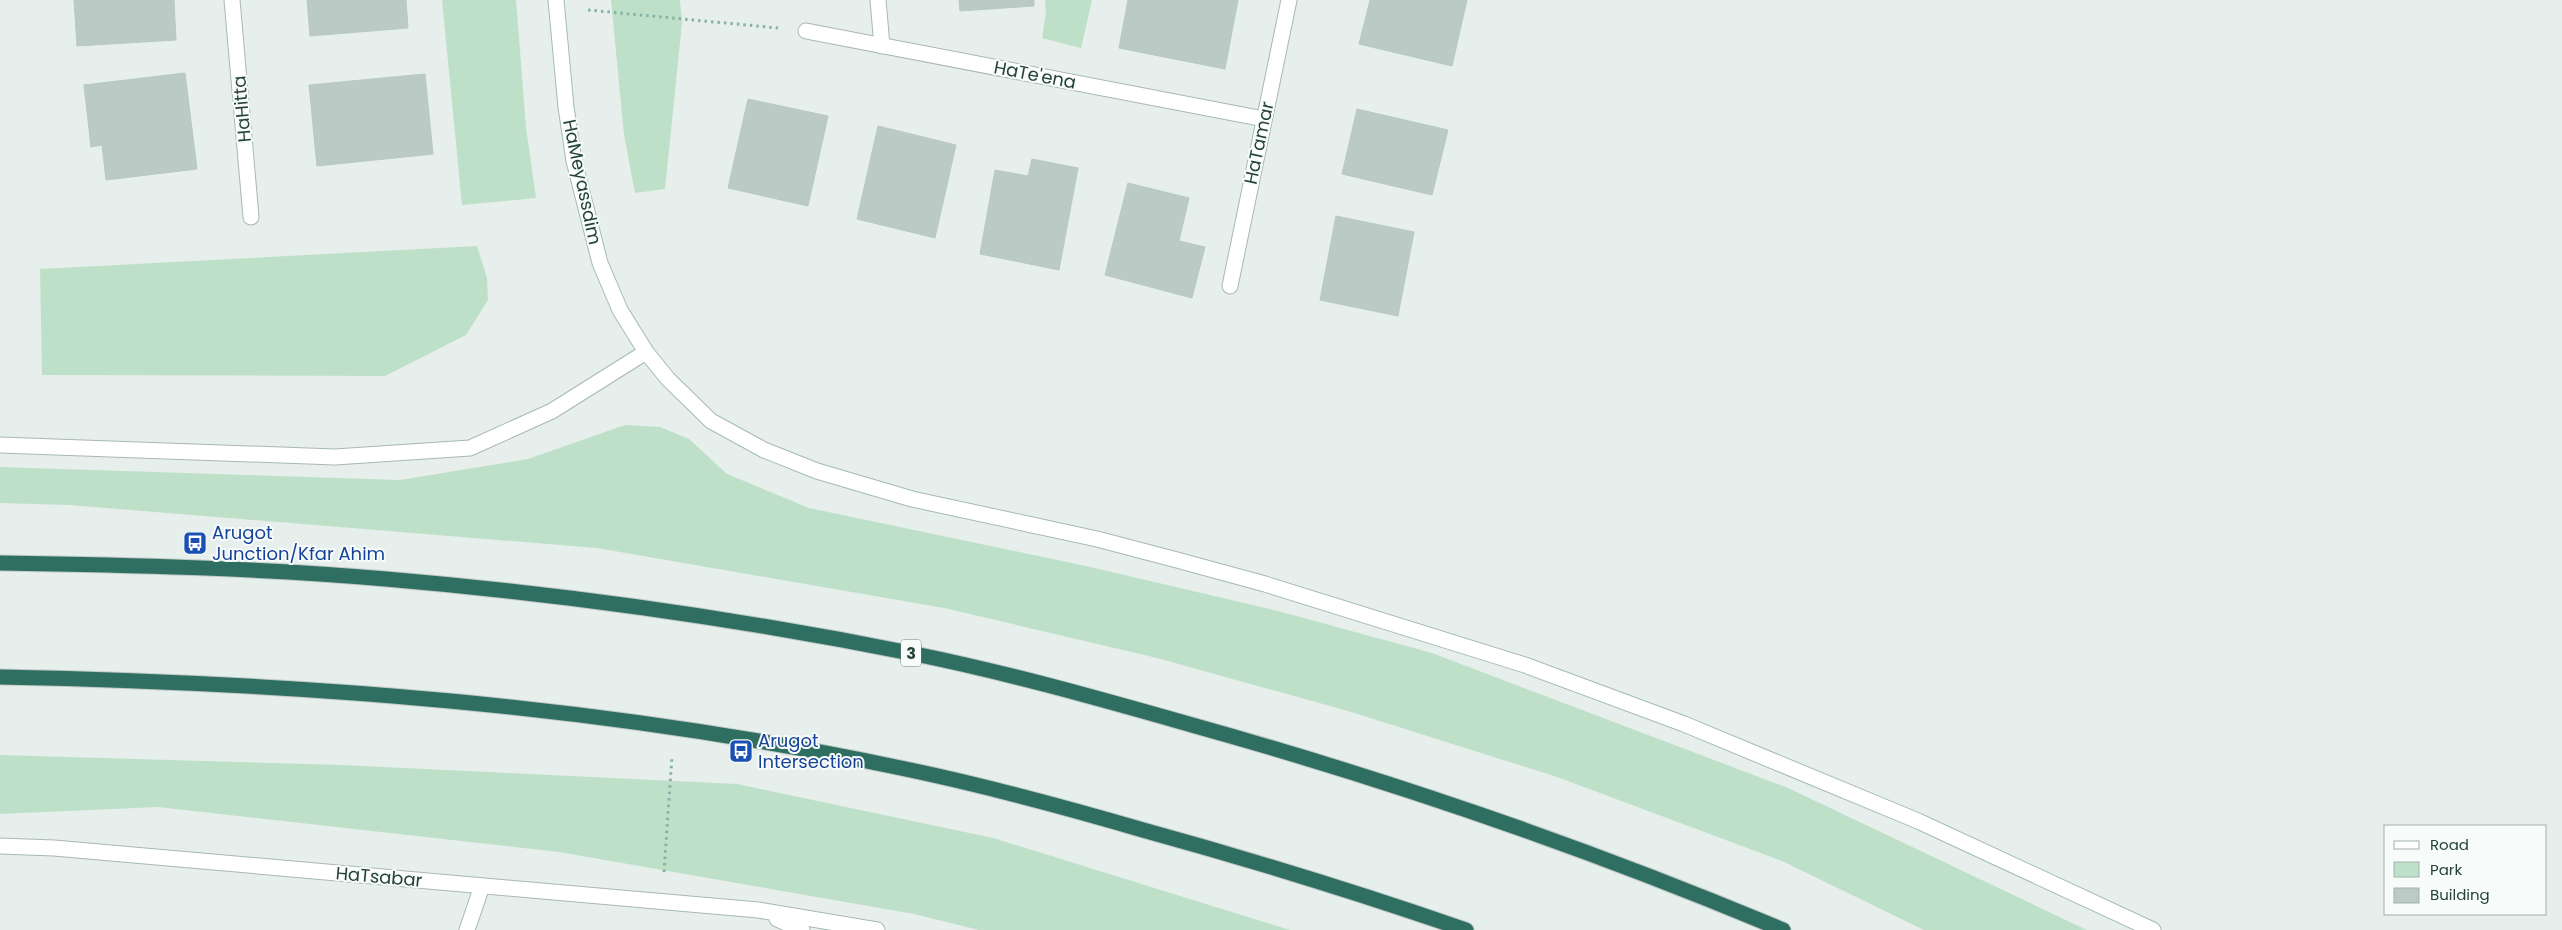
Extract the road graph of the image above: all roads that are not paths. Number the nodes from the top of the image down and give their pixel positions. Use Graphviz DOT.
graph roads {
  1 [pos="232,0"];
  2 [pos="878,0"];
  3 [pos="1289,0"];
  4 [pos="557,3"];
  5 [pos="806,31"];
  6 [pos="882,46"];
  7 [pos="1264,119"];
  8 [pos="251,217"];
  9 [pos="1230,286"];
  10 [pos="646,352"];
  11 [pos="0,446"];
  12 [pos="0,563"];
  13 [pos="0,677"];
  14 [pos="0,846"];
  15 [pos="482,886"];
  16 [pos="758,910"];
  17 [pos="467,930"];
  18 [pos="802,930"];
  19 [pos="878,930"];
  20 [pos="1466,930"];
  21 [pos="1783,930"];
  22 [pos="2153,930"];
  1 -- 8 [label="street, HaHitta"];
  2 -- 6 [label="street"];
  3 -- 7 [label="street, HaTamar"];
  4 -- 10 [label="street, HaMeyassdim"];
  5 -- 6 [label="street, HaTe'ena"];
  6 -- 7 [label="street, HaTe'ena"];
  7 -- 9 [label="street, HaTamar"];
  10 -- 11 [label="street"];
  10 -- 22 [label="street, HaMeyassdim"];
  12 -- 21 [label="highway, 3"];
  13 -- 20 [label="highway"];
  14 -- 15 [label="street, HaTsabar"];
  15 -- 16 [label="street, HaTsabar"];
  15 -- 17 [label="street"];
  16 -- 18 [label="street, HaTsabar"];
  16 -- 19 [label="street, HaTsabar"];
}
